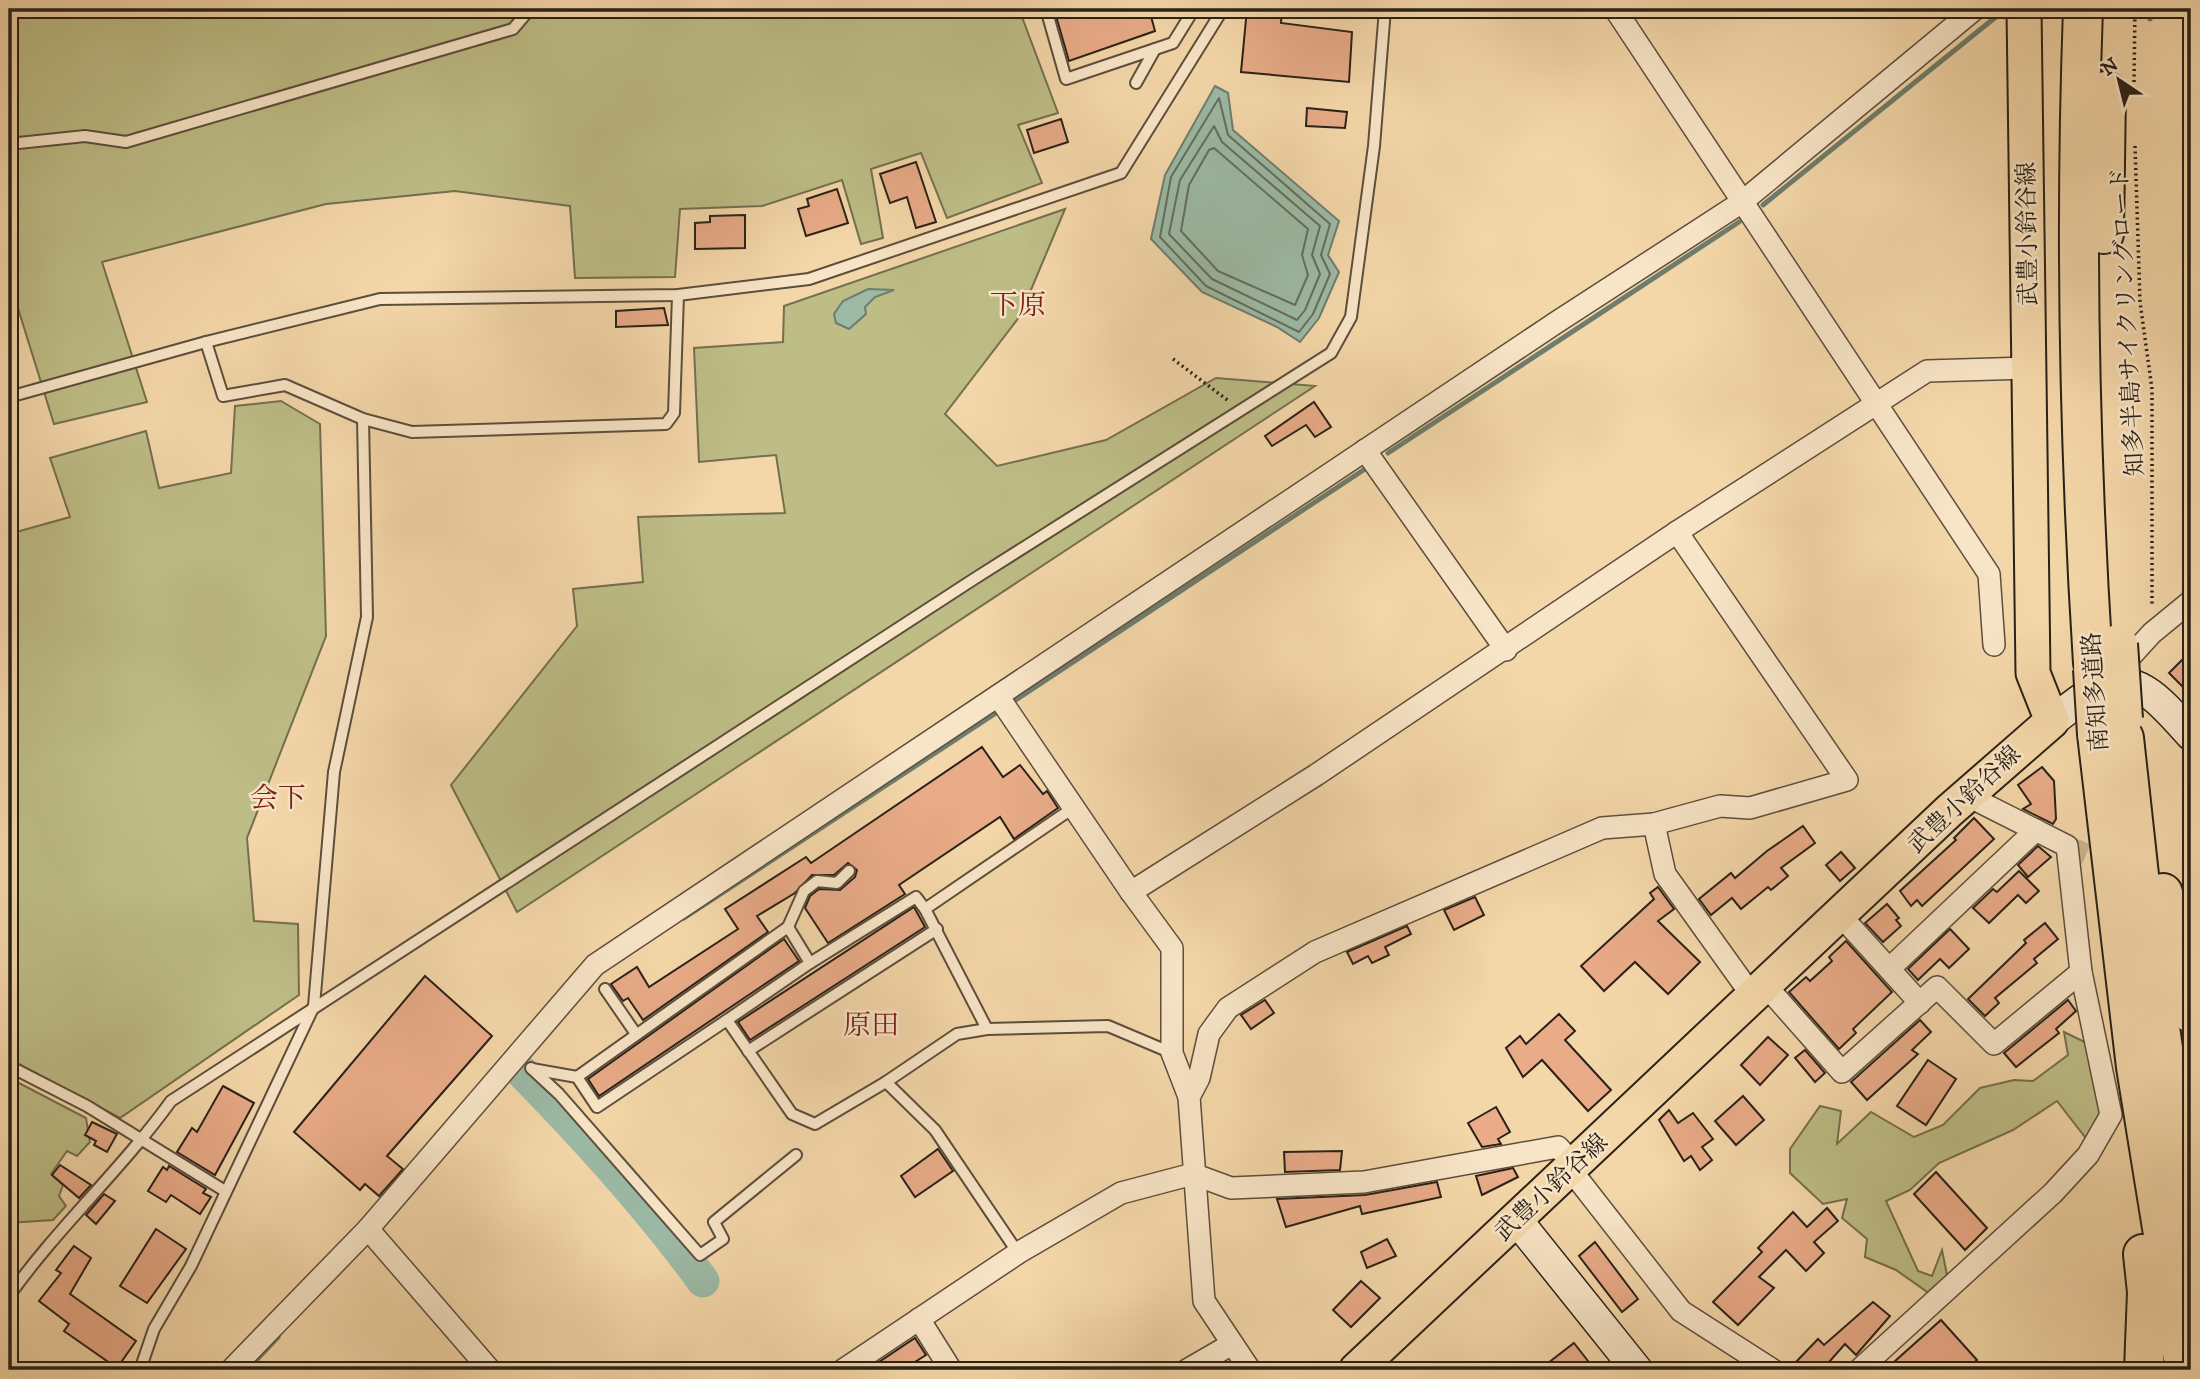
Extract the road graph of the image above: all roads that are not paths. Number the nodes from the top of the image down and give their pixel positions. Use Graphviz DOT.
graph roads {
  1 [pos="530,9"];
  2 [pos="1046,9"];
  3 [pos="1194,9"];
  4 [pos="1223,9"];
  5 [pos="1385,9"];
  6 [pos="1615,9"];
  7 [pos="1975,9"];
  8 [pos="2024,9"];
  9 [pos="2082,9"];
  10 [pos="2107,9"];
  11 [pos="1155,49"];
  12 [pos="1136,83"];
  13 [pos="9,144"];
  14 [pos="1742,202"];
  15 [pos="678,295"];
  16 [pos="206,342"];
  17 [pos="2028,368"];
  18 [pos="9,397"];
  19 [pos="1875,404"];
  20 [pos="363,419"];
  21 [pos="1364,450"];
  22 [pos="1677,532"];
  23 [pos="2191,601"];
  24 [pos="1994,645"];
  25 [pos="1506,649"];
  26 [pos="2117,656"];
  27 [pos="998,696"];
  28 [pos="2052,721"];
  29 [pos="2114,731"];
  30 [pos="2191,735"];
  31 [pos="1968,796"];
  32 [pos="1073,808"];
  33 [pos="1654,824"];
  34 [pos="2106,827"];
  35 [pos="2036,830"];
  36 [pos="849,871"];
  37 [pos="1131,892"];
  38 [pos="925,909"];
  39 [pos="1841,916"];
  40 [pos="788,927"];
  41 [pos="937,929"];
  42 [pos="810,963"];
  43 [pos="1890,968"];
  44 [pos="2081,972"];
  45 [pos="1755,985"];
  46 [pos="605,989"];
  47 [pos="1920,1003"];
  48 [pos="314,1006"];
  49 [pos="2191,1013"];
  50 [pos="727,1020"];
  51 [pos="987,1029"];
  52 [pos="636,1034"];
  53 [pos="748,1051"];
  54 [pos="1172,1053"];
  55 [pos="524,1062"];
  56 [pos="9,1066"];
  57 [pos="577,1077"];
  58 [pos="886,1082"];
  59 [pos="1189,1097"];
  60 [pos="143,1140"];
  61 [pos="796,1155"];
  62 [pos="1573,1167"];
  63 [pos="1193,1174"];
  64 [pos="226,1191"];
  65 [pos="1516,1219"];
  66 [pos="368,1229"];
  67 [pos="2191,1239"];
  68 [pos="1018,1253"];
  69 [pos="9,1296"];
  70 [pos="919,1319"];
  71 [pos="1232,1344"];
  72 [pos="1359,1369"];
  73 [pos="140,1370"];
  74 [pos="231,1370"];
  75 [pos="490,1370"];
  76 [pos="843,1370"];
  77 [pos="951,1370"];
  78 [pos="1187,1370"];
  79 [pos="1250,1370"];
  80 [pos="1637,1370"];
  81 [pos="1773,1370"];
  82 [pos="1859,1370"];
  83 [pos="2144,1370"];
  84 [pos="2185,1370"];
  1 -- 13 [label="lane"];
  2 -- 11 [label="lane"];
  3 -- 11 [label="lane"];
  4 -- 15 [label="lane"];
  5 -- 48 [label="lane"];
  6 -- 14 [label="street"];
  7 -- 14 [label="street"];
  8 -- 17 [label="main road, 武豊小鈴谷線"];
  9 -- 26 [label="highway, 南知多道路"];
  10 -- 26 [label="highway, 南知多道路"];
  11 -- 12 [label="lane"];
  14 -- 19 [label="street"];
  14 -- 21 [label="street"];
  15 -- 16 [label="lane"];
  15 -- 20 [label="lane"];
  16 -- 18 [label="lane"];
  16 -- 20 [label="lane"];
  17 -- 19 [label="street"];
  17 -- 28 [label="main road, 武豊小鈴谷線"];
  19 -- 22 [label="street"];
  19 -- 24 [label="street"];
  20 -- 48 [label="lane"];
  21 -- 25 [label="street"];
  21 -- 27 [label="street"];
  22 -- 25 [label="street"];
  22 -- 33 [label="street"];
  23 -- 26 [label="street"];
  25 -- 37 [label="street"];
  26 -- 28 [label="street"];
  26 -- 29 [label="highway, 南知多道路, bridge"];
  26 -- 30 [label="street"];
  27 -- 32 [label="street"];
  27 -- 55 [label="street"];
  28 -- 31 [label="main road, 武豊小鈴谷線"];
  29 -- 34 [label="highway, 南知多道路"];
  29 -- 49 [label="highway"];
  29 -- 67 [label="highway, 南知多道路"];
  31 -- 35 [label="street"];
  31 -- 39 [label="main road, 武豊小鈴谷線"];
  32 -- 37 [label="street"];
  32 -- 38 [label="lane"];
  33 -- 45 [label="street"];
  33 -- 59 [label="street"];
  34 -- 83 [label="highway"];
  34 -- 84 [label="highway, 南知多道路"];
  35 -- 43 [label="street"];
  35 -- 44 [label="street"];
  36 -- 40 [label="lane"];
  37 -- 54 [label="street"];
  38 -- 41 [label="lane"];
  38 -- 42 [label="lane"];
  39 -- 43 [label="street"];
  39 -- 45 [label="main road, 武豊小鈴谷線"];
  40 -- 42 [label="lane"];
  40 -- 52 [label="lane"];
  41 -- 51 [label="lane"];
  41 -- 53 [label="lane"];
  42 -- 50 [label="lane"];
  43 -- 47 [label="street"];
  44 -- 47 [label="street"];
  44 -- 82 [label="street"];
  45 -- 47 [label="street"];
  45 -- 62 [label="main road, 武豊小鈴谷線"];
  46 -- 52 [label="lane"];
  48 -- 60 [label="lane"];
  48 -- 64 [label="lane"];
  50 -- 53 [label="lane"];
  50 -- 57 [label="lane"];
  51 -- 54 [label="lane"];
  51 -- 58 [label="lane"];
  52 -- 57 [label="lane"];
  53 -- 58 [label="lane"];
  54 -- 59 [label="street"];
  55 -- 57 [label="lane"];
  55 -- 61 [label="lane"];
  55 -- 66 [label="street"];
  56 -- 60 [label="lane"];
  58 -- 68 [label="lane"];
  59 -- 63 [label="street"];
  60 -- 64 [label="lane"];
  60 -- 69 [label="lane"];
  62 -- 63 [label="street"];
  62 -- 65 [label="main road, 武豊小鈴谷線"];
  62 -- 81 [label="street"];
  63 -- 68 [label="street"];
  63 -- 71 [label="street"];
  64 -- 73 [label="lane"];
  65 -- 72 [label="main road, 武豊小鈴谷線"];
  65 -- 80 [label="street"];
  66 -- 74 [label="street"];
  66 -- 75 [label="street"];
  68 -- 70 [label="street"];
  70 -- 76 [label="street"];
  70 -- 77 [label="street"];
  71 -- 78 [label="street"];
  71 -- 79 [label="street"];
}
